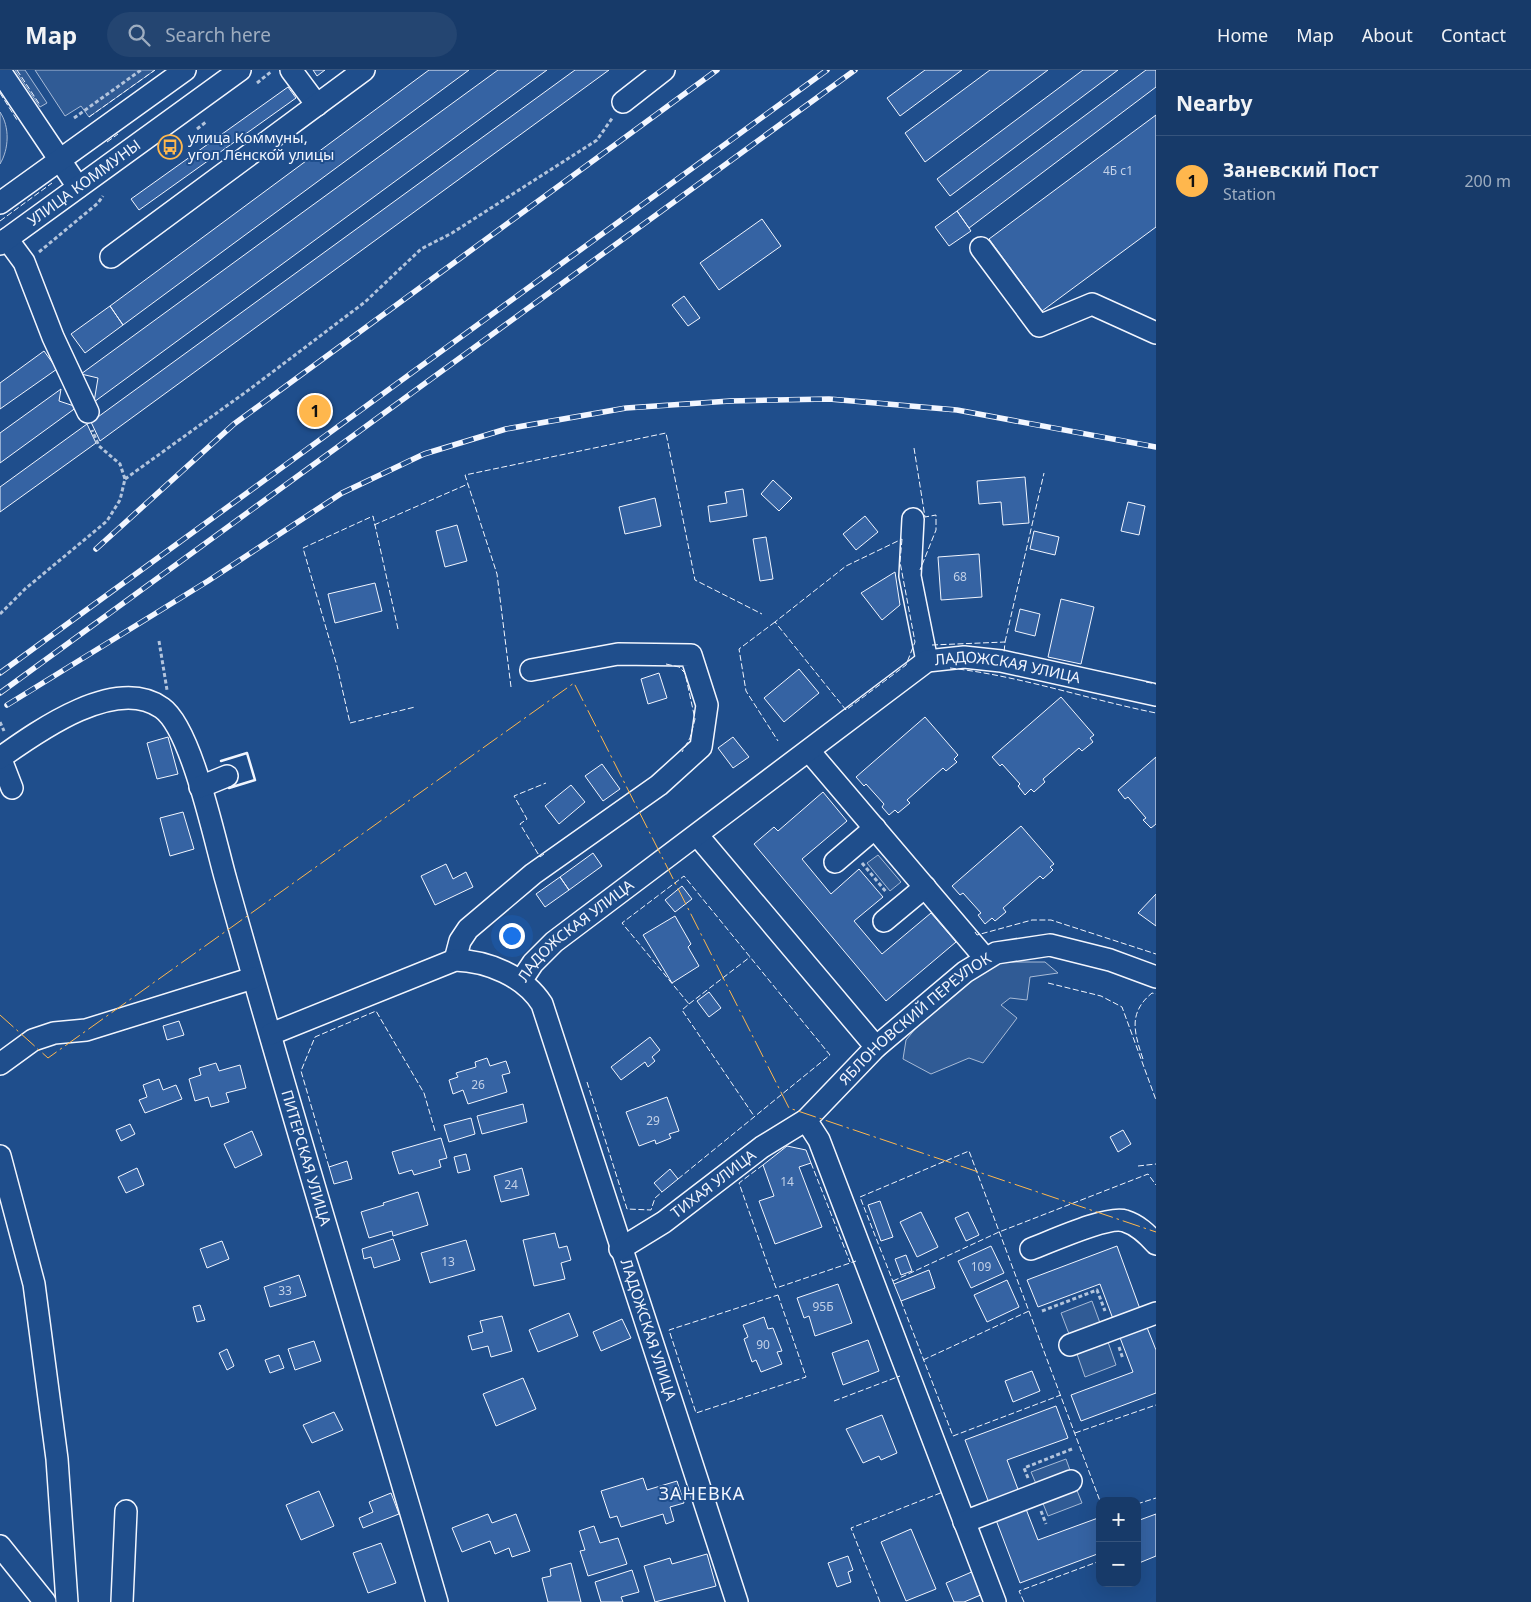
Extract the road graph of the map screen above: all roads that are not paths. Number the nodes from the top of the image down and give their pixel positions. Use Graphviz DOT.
graph roads {
  1 [pos="185,70"];
  2 [pos="240,70"];
  3 [pos="290,70"];
  4 [pos="364,70"];
  5 [pos="664,70"];
  6 [pos="0,71"];
  7 [pos="623,102"];
  8 [pos="317,105"];
  9 [pos="59,159"];
  10 [pos="78,187"];
  11 [pos="0,203"];
  12 [pos="4,241"];
  13 [pos="981,248"];
  14 [pos="111,257"];
  15 [pos="1156,333"];
  16 [pos="88,412"];
  17 [pos="913,519"];
  18 [pos="927,661"];
  19 [pos="531,670"];
  20 [pos="1156,695"];
  21 [pos="810,750"];
  22 [pos="0,758"];
  23 [pos="227,776"];
  24 [pos="200,787"];
  25 [pos="12,788"];
  26 [pos="875,828"];
  27 [pos="698,836"];
  28 [pos="835,862"];
  29 [pos="924,887"];
  30 [pos="884,921"];
  31 [pos="985,958"];
  32 [pos="455,960"];
  33 [pos="1156,976"];
  34 [pos="253,978"];
  35 [pos="521,980"];
  36 [pos="271,1034"];
  37 [pos="876,1048"];
  38 [pos="0,1064"];
  39 [pos="806,1120"];
  40 [pos="0,1156"];
  41 [pos="1156,1244"];
  42 [pos="620,1249"];
  43 [pos="1031,1249"];
  44 [pos="1156,1313"];
  45 [pos="1070,1345"];
  46 [pos="1071,1481"];
  47 [pos="126,1511"];
  48 [pos="964,1522"];
  49 [pos="0,1546"];
  50 [pos="45,1602"];
  51 [pos="67,1602"];
  52 [pos="122,1602"];
  53 [pos="437,1602"];
  54 [pos="737,1602"];
  55 [pos="994,1602"];
  1 -- 9 [label="street"];
  2 -- 10 [label="street, УЛИЦА КОММУНЫ"];
  3 -- 8 [label="street"];
  4 -- 8 [label="street"];
  5 -- 7 [label="street"];
  6 -- 9 [label="street"];
  8 -- 14 [label="street"];
  9 -- 10 [label="street"];
  9 -- 11 [label="street"];
  10 -- 12 [label="street, УЛИЦА КОММУНЫ"];
  12 -- 16 [label="street"];
  13 -- 15 [label="street"];
  17 -- 18 [label="street"];
  18 -- 20 [label="street, ЛАДОЖСКАЯ УЛИЦА"];
  18 -- 21 [label="street, ЛАДОЖСКАЯ УЛИЦА"];
  19 -- 32 [label="street"];
  21 -- 26 [label="street"];
  21 -- 27 [label="street, ЛАДОЖСКАЯ УЛИЦА"];
  22 -- 24 [label="street, ПИТЕРСКАЯ УЛИЦА"];
  22 -- 25 [label="street"];
  23 -- 24 [label="street"];
  24 -- 34 [label="street, ПИТЕРСКАЯ УЛИЦА"];
  26 -- 28 [label="street"];
  26 -- 29 [label="street"];
  27 -- 35 [label="street, ЛАДОЖСКАЯ УЛИЦА"];
  27 -- 37 [label="street"];
  29 -- 30 [label="street"];
  29 -- 31 [label="street"];
  31 -- 33 [label="street, ЯБЛОНОВСКИЙ ПЕРЕУЛОК"];
  31 -- 37 [label="street, ЯБЛОНОВСКИЙ ПЕРЕУЛОК"];
  32 -- 35 [label="street"];
  32 -- 36 [label="street"];
  34 -- 36 [label="street, ПИТЕРСКАЯ УЛИЦА"];
  34 -- 38 [label="street"];
  35 -- 42 [label="street, ЛАДОЖСКАЯ УЛИЦА"];
  36 -- 53 [label="street, ПИТЕРСКАЯ УЛИЦА"];
  37 -- 39 [label="street, ЯБЛОНОВСКИЙ ПЕРЕУЛОК"];
  39 -- 42 [label="street, ТИХАЯ УЛИЦА"];
  39 -- 48 [label="street"];
  40 -- 51 [label="street"];
  41 -- 43 [label="street"];
  42 -- 54 [label="street, ЛАДОЖСКАЯ УЛИЦА"];
  44 -- 45 [label="street"];
  46 -- 48 [label="street"];
  47 -- 52 [label="street"];
  48 -- 55 [label="street"];
  49 -- 50 [label="street"];
}
